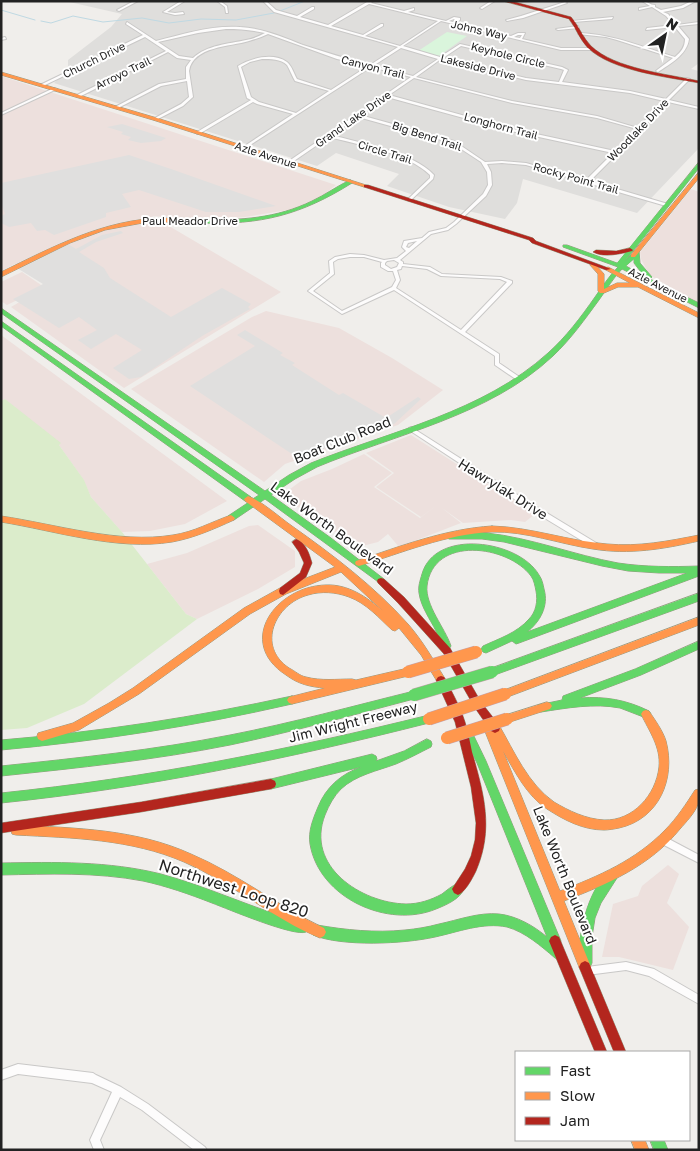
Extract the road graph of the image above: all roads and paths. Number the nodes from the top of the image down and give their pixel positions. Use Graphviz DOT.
graph roads {
  1 [pos="129,1"];
  2 [pos="184,1"];
  3 [pos="218,1"];
  4 [pos="264,1"];
  5 [pos="494,1"];
  6 [pos="505,1"];
  7 [pos="644,1"];
  8 [pos="695,1"];
  9 [pos="136,2"];
  10 [pos="370,2"];
  11 [pos="566,2"];
  12 [pos="655,6"];
  13 [pos="313,8"];
  14 [pos="481,8"];
  15 [pos="413,9"];
  16 [pos="640,9"];
  17 [pos="118,10"];
  18 [pos="543,10"];
  19 [pos="662,11"];
  20 [pos="227,12"];
  21 [pos="404,12"];
  22 [pos="183,13"];
  23 [pos="298,17"];
  24 [pos="612,18"];
  25 [pos="507,20"];
  26 [pos="440,21"];
  27 [pos="446,22"];
  28 [pos="127,23"];
  29 [pos="699,23"];
  30 [pos="453,24"];
  31 [pos="382,25"];
  32 [pos="677,25"];
  33 [pos="330,26"];
  34 [pos="577,27"];
  35 [pos="558,29"];
  36 [pos="647,29"];
  37 [pos="268,33"];
  38 [pos="146,35"];
  39 [pos="363,36"];
  40 [pos="156,42"];
  41 [pos="400,47"];
  42 [pos="591,49"];
  43 [pos="168,51"];
  44 [pos="440,58"];
  45 [pos="675,58"];
  46 [pos="194,59"];
  47 [pos="369,66"];
  48 [pos="658,71"];
  49 [pos="1,73"];
  50 [pos="413,77"];
  51 [pos="187,80"];
  52 [pos="693,80"];
  53 [pos="560,83"];
  54 [pos="42,85"];
  55 [pos="55,89"];
  56 [pos="331,91"];
  57 [pos="78,96"];
  58 [pos="387,96"];
  59 [pos="667,100"];
  60 [pos="252,101"];
  61 [pos="117,107"];
  62 [pos="699,108"];
  63 [pos="1,114"];
  64 [pos="296,114"];
  65 [pos="358,116"];
  66 [pos="156,119"];
  67 [pos="639,129"];
  68 [pos="198,133"];
  69 [pos="329,136"];
  70 [pos="244,148"];
  71 [pos="616,153"];
  72 [pos="290,162"];
  73 [pos="484,163"];
  74 [pos="699,164"];
  75 [pos="699,174"];
  76 [pos="588,181"];
  77 [pos="350,182"];
  78 [pos="409,200"];
  79 [pos="667,205"];
  80 [pos="458,219"];
  81 [pos="420,239"];
  82 [pos="531,239"];
  83 [pos="559,244"];
  84 [pos="408,250"];
  85 [pos="633,251"];
  86 [pos="398,260"];
  87 [pos="384,261"];
  88 [pos="589,261"];
  89 [pos="402,265"];
  90 [pos="395,269"];
  91 [pos="618,269"];
  92 [pos="1,276"];
  93 [pos="651,285"];
  94 [pos="394,288"];
  95 [pos="600,293"];
  96 [pos="699,306"];
  97 [pos="1,310"];
  98 [pos="699,316"];
  99 [pos="1,323"];
  100 [pos="462,332"];
  101 [pos="70,359"];
  102 [pos="55,362"];
  103 [pos="80,366"];
  104 [pos="519,379"];
  105 [pos="411,429"];
  106 [pos="264,497"];
  107 [pos="254,504"];
  108 [pos="1,520"];
  109 [pos="289,530"];
  110 [pos="449,536"];
  111 [pos="699,538"];
  112 [pos="597,547"];
  113 [pos="359,563"];
  114 [pos="342,568"];
  115 [pos="699,571"];
  116 [pos="283,591"];
  117 [pos="699,597"];
  118 [pos="699,621"];
  119 [pos="699,645"];
  120 [pos="447,651"];
  121 [pos="481,651"];
  122 [pos="437,672"];
  123 [pos="362,683"];
  124 [pos="542,708"];
  125 [pos="482,712"];
  126 [pos="460,720"];
  127 [pos="427,744"];
  128 [pos="4,745"];
  129 [pos="674,747"];
  130 [pos="1,771"];
  131 [pos="699,794"];
  132 [pos="1,798"];
  133 [pos="661,808"];
  134 [pos="1,828"];
  135 [pos="665,841"];
  136 [pos="699,860"];
  137 [pos="1,869"];
  138 [pos="611,878"];
  139 [pos="558,898"];
  140 [pos="320,932"];
  141 [pos="563,957"];
  142 [pos="586,969"];
  143 [pos="571,977"];
  144 [pos="699,1000"];
  145 [pos="601,1051"];
  146 [pos="620,1051"];
  147 [pos="1,1075"];
  148 [pos="118,1090"];
  149 [pos="99,1150"];
  150 [pos="202,1150"];
  1 -- 9 [label="street"];
  2 -- 22 [label="street"];
  3 -- 20 [label="street"];
  4 -- 23 [label="street, Lakeside Drive"];
  5 -- 14 [label="street"];
  6 -- 18 [label="main road"];
  7 -- 12 [label="street"];
  8 -- 19 [label="street"];
  9 -- 17 [label="street"];
  10 -- 21 [label="street, Johns Way"];
  10 -- 33 [label="street"];
  11 -- 18 [label="street"];
  12 -- 16 [label="street"];
  12 -- 19 [label="street"];
  13 -- 23 [label="street"];
  15 -- 21 [label="street"];
  18 -- 25 [label="street"];
  18 -- 34 [label="main road"];
  19 -- 32 [label="street"];
  21 -- 26 [label="street, Johns Way"];
  23 -- 33 [label="street, Lakeside Drive"];
  24 -- 34 [label="street"];
  26 -- 27 [label="street, Johns Way"];
  26 -- 41 [label="street"];
  27 -- 30 [label="street, Johns Way"];
  27 -- 30 [label="street"];
  28 -- 38 [label="street"];
  29 -- 32 [label="street"];
  30 -- 42 [label="street, Johns Way"];
  31 -- 39 [label="street"];
  32 -- 36 [label="street"];
  32 -- 45 [label="street"];
  33 -- 39 [label="street, Lakeside Drive"];
  34 -- 35 [label="street"];
  34 -- 42 [label="main road"];
  34 -- 45 [label="street"];
  37 -- 40 [label="street, Canyon Trail"];
  37 -- 46 [label="street"];
  37 -- 47 [label="street, Canyon Trail"];
  38 -- 40 [label="street"];
  38 -- 54 [label="street, Church Drive"];
  39 -- 41 [label="street, Lakeside Drive"];
  40 -- 43 [label="street"];
  41 -- 44 [label="street, Lakeside Drive"];
  41 -- 47 [label="street"];
  42 -- 48 [label="main road"];
  43 -- 46 [label="street"];
  43 -- 57 [label="street, Arroyo Trail"];
  44 -- 50 [label="street, Grand Lake Drive"];
  44 -- 53 [label="street, Lakeside Drive"];
  44 -- 53 [label="street, Keyhole Circle"];
  45 -- 48 [label="street"];
  46 -- 51 [label="street"];
  47 -- 50 [label="street, Canyon Trail"];
  47 -- 56 [label="street"];
  48 -- 52 [label="main road"];
  49 -- 54 [label="main road, Azle Avenue"];
  50 -- 58 [label="street, Grand Lake Drive"];
  50 -- 67 [label="street, Canyon Trail"];
  51 -- 61 [label="street"];
  51 -- 66 [label="street"];
  52 -- 59 [label="street, Woodlake Drive"];
  53 -- 59 [label="street, Lakeside Drive"];
  54 -- 55 [label="main road, Azle Avenue"];
  55 -- 57 [label="main road, Azle Avenue"];
  55 -- 63 [label="street"];
  56 -- 60 [label="street"];
  56 -- 64 [label="street"];
  57 -- 61 [label="main road, Azle Avenue"];
  58 -- 65 [label="street, Grand Lake Drive"];
  58 -- 71 [label="street, Longhorn Trail"];
  59 -- 62 [label="street, Lakeside Drive"];
  59 -- 67 [label="street, Woodlake Drive"];
  60 -- 64 [label="street"];
  60 -- 68 [label="street"];
  61 -- 66 [label="main road, Azle Avenue"];
  64 -- 70 [label="street"];
  65 -- 69 [label="street, Grand Lake Drive"];
  65 -- 73 [label="street, Big Bend Trail"];
  66 -- 68 [label="main road, Azle Avenue"];
  67 -- 71 [label="street, Woodlake Drive"];
  68 -- 70 [label="main road, Azle Avenue"];
  69 -- 72 [label="street, Grand Lake Drive"];
  69 -- 78 [label="street, Circle Trail"];
  70 -- 72 [label="main road, Azle Avenue"];
  71 -- 76 [label="street, Woodlake Drive"];
  72 -- 77 [label="main road, Azle Avenue"];
  73 -- 76 [label="street, Rocky Point Trail"];
  73 -- 80 [label="street"];
  74 -- 79 [label="main road, Boat Club Road"];
  75 -- 85 [label="main road, Boat Club Road"];
  76 -- 79 [label="street, Rocky Point Trail"];
  77 -- 78 [label="main road, Azle Avenue"];
  77 -- 92 [label="main road, Paul Meador Drive"];
  78 -- 80 [label="main road, Azle Avenue"];
  79 -- 85 [label="main road, Boat Club Road"];
  80 -- 81 [label="street"];
  80 -- 82 [label="main road, Azle Avenue"];
  81 -- 84 [label="street"];
  81 -- 84 [label="street"];
  82 -- 83 [label="main road, Azle Avenue"];
  82 -- 88 [label="main road, Azle Avenue"];
  83 -- 85 [label="main road"];
  83 -- 91 [label="main road, Azle Avenue"];
  84 -- 86 [label="street"];
  85 -- 91 [label="main road, Boat Club Road"];
  85 -- 93 [label="main road"];
  86 -- 87 [label="street"];
  86 -- 89 [label="street"];
  87 -- 90 [label="street"];
  87 -- 94 [label="street"];
  88 -- 91 [label="main road, Azle Avenue"];
  88 -- 95 [label="main road"];
  89 -- 90 [label="street"];
  89 -- 100 [label="street"];
  90 -- 94 [label="street"];
  91 -- 93 [label="main road, Azle Avenue"];
  91 -- 95 [label="main road, Boat Club Road"];
  93 -- 95 [label="main road, Azle Avenue"];
  93 -- 96 [label="main road, Azle Avenue"];
  93 -- 98 [label="main road, Azle Avenue"];
  94 -- 100 [label="street"];
  95 -- 104 [label="main road, Boat Club Road"];
  97 -- 101 [label="main road, Lake Worth Boulevard"];
  99 -- 102 [label="main road, Lake Worth Boulevard"];
  100 -- 104 [label="street"];
  101 -- 102 [label="main road"];
  101 -- 103 [label="main road, Lake Worth Boulevard"];
  102 -- 103 [label="main road"];
  102 -- 107 [label="main road, Lake Worth Boulevard"];
  103 -- 106 [label="main road, Lake Worth Boulevard"];
  104 -- 105 [label="main road, Boat Club Road"];
  105 -- 106 [label="main road, Boat Club Road"];
  105 -- 112 [label="street, Hawrylak Drive"];
  106 -- 107 [label="main road, Boat Club Road"];
  106 -- 113 [label="main road, Lake Worth Boulevard"];
  107 -- 108 [label="main road, Boat Club Road"];
  107 -- 109 [label="main road, Lake Worth Boulevard"];
  109 -- 114 [label="main road, Lake Worth Boulevard"];
  109 -- 116 [label="main road"];
  110 -- 112 [label="main road"];
  110 -- 113 [label="main road"];
  110 -- 115 [label="main road"];
  111 -- 112 [label="main road"];
  113 -- 120 [label="main road, Lake Worth Boulevard"];
  114 -- 116 [label="main road"];
  114 -- 122 [label="main road, Lake Worth Boulevard"];
  115 -- 121 [label="main road"];
  116 -- 128 [label="main road"];
  117 -- 130 [label="main road, Jim Wright Freeway, bridge"];
  118 -- 132 [label="main road, Jim Wright Freeway, bridge"];
  119 -- 124 [label="main road"];
  120 -- 121 [label="main road"];
  120 -- 125 [label="main road, Lake Worth Boulevard"];
  121 -- 123 [label="main road, bridge"];
  122 -- 123 [label="main road"];
  122 -- 126 [label="main road, Lake Worth Boulevard"];
  123 -- 128 [label="main road"];
  124 -- 127 [label="main road, bridge"];
  124 -- 129 [label="main road"];
  125 -- 133 [label="main road"];
  125 -- 139 [label="main road, Lake Worth Boulevard"];
  126 -- 127 [label="main road"];
  126 -- 141 [label="main road, Lake Worth Boulevard"];
  127 -- 134 [label="main road"];
  131 -- 135 [label="main road"];
  134 -- 140 [label="main road"];
  135 -- 136 [label="street"];
  135 -- 138 [label="main road"];
  137 -- 140 [label="main road, Northwest Loop 820"];
  138 -- 139 [label="main road"];
  138 -- 142 [label="main road"];
  139 -- 142 [label="main road, Lake Worth Boulevard"];
  140 -- 141 [label="main road, Northwest Loop 820"];
  141 -- 143 [label="main road, Lake Worth Boulevard"];
  142 -- 143 [label="main road"];
  142 -- 144 [label="street"];
  142 -- 146 [label="main road, Lake Worth Boulevard"];
  143 -- 145 [label="main road, Lake Worth Boulevard"];
  147 -- 148 [label="street"];
  148 -- 149 [label="street"];
  148 -- 150 [label="street"];
}
